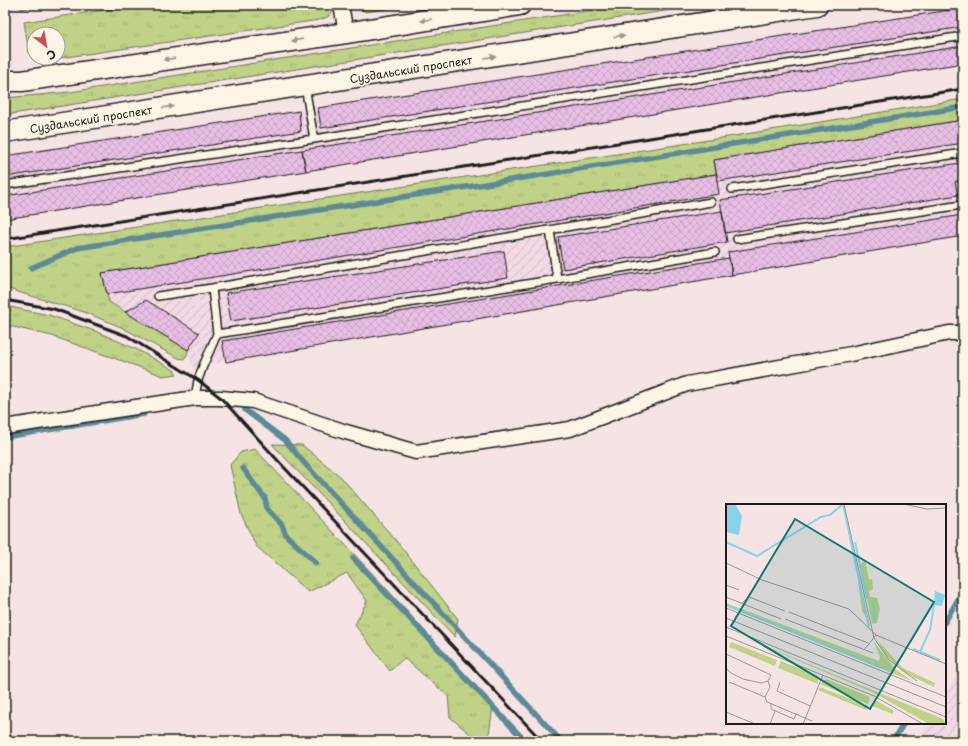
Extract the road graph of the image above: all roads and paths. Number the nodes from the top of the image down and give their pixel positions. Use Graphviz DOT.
graph roads {
  1 [pos="342,5"];
  2 [pos="520,5"];
  3 [pos="817,5"];
  4 [pos="346,33"];
  5 [pos="963,36"];
  6 [pos="5,81"];
  7 [pos="305,86"];
  8 [pos="5,132"];
  9 [pos="314,139"];
  10 [pos="963,153"];
  11 [pos="5,185"];
  12 [pos="732,189"];
  13 [pos="711,202"];
  14 [pos="963,202"];
  15 [pos="550,230"];
  16 [pos="737,239"];
  17 [pos="715,252"];
  18 [pos="557,279"];
  19 [pos="212,288"];
  20 [pos="158,296"];
  21 [pos="963,333"];
  22 [pos="217,334"];
  23 [pos="195,398"];
  24 [pos="5,427"];
  1 -- 4 [label="street"];
  2 -- 4 [label="main road, one-way"];
  7 -- 3 [label="main road, Суздальский проспект, one-way"];
  4 -- 6 [label="main road, one-way"];
  5 -- 9 [label="lane"];
  8 -- 7 [label="main road, Суздальский проспект, one-way"];
  7 -- 9 [label="lane"];
  9 -- 11 [label="lane"];
  10 -- 12 [label="lane"];
  13 -- 15 [label="lane"];
  14 -- 16 [label="lane"];
  15 -- 18 [label="lane"];
  15 -- 19 [label="lane"];
  17 -- 18 [label="lane"];
  18 -- 22 [label="lane"];
  19 -- 20 [label="lane"];
  19 -- 22 [label="lane"];
  21 -- 23 [label="street"];
  22 -- 23 [label="lane"];
  23 -- 24 [label="street"];
}
